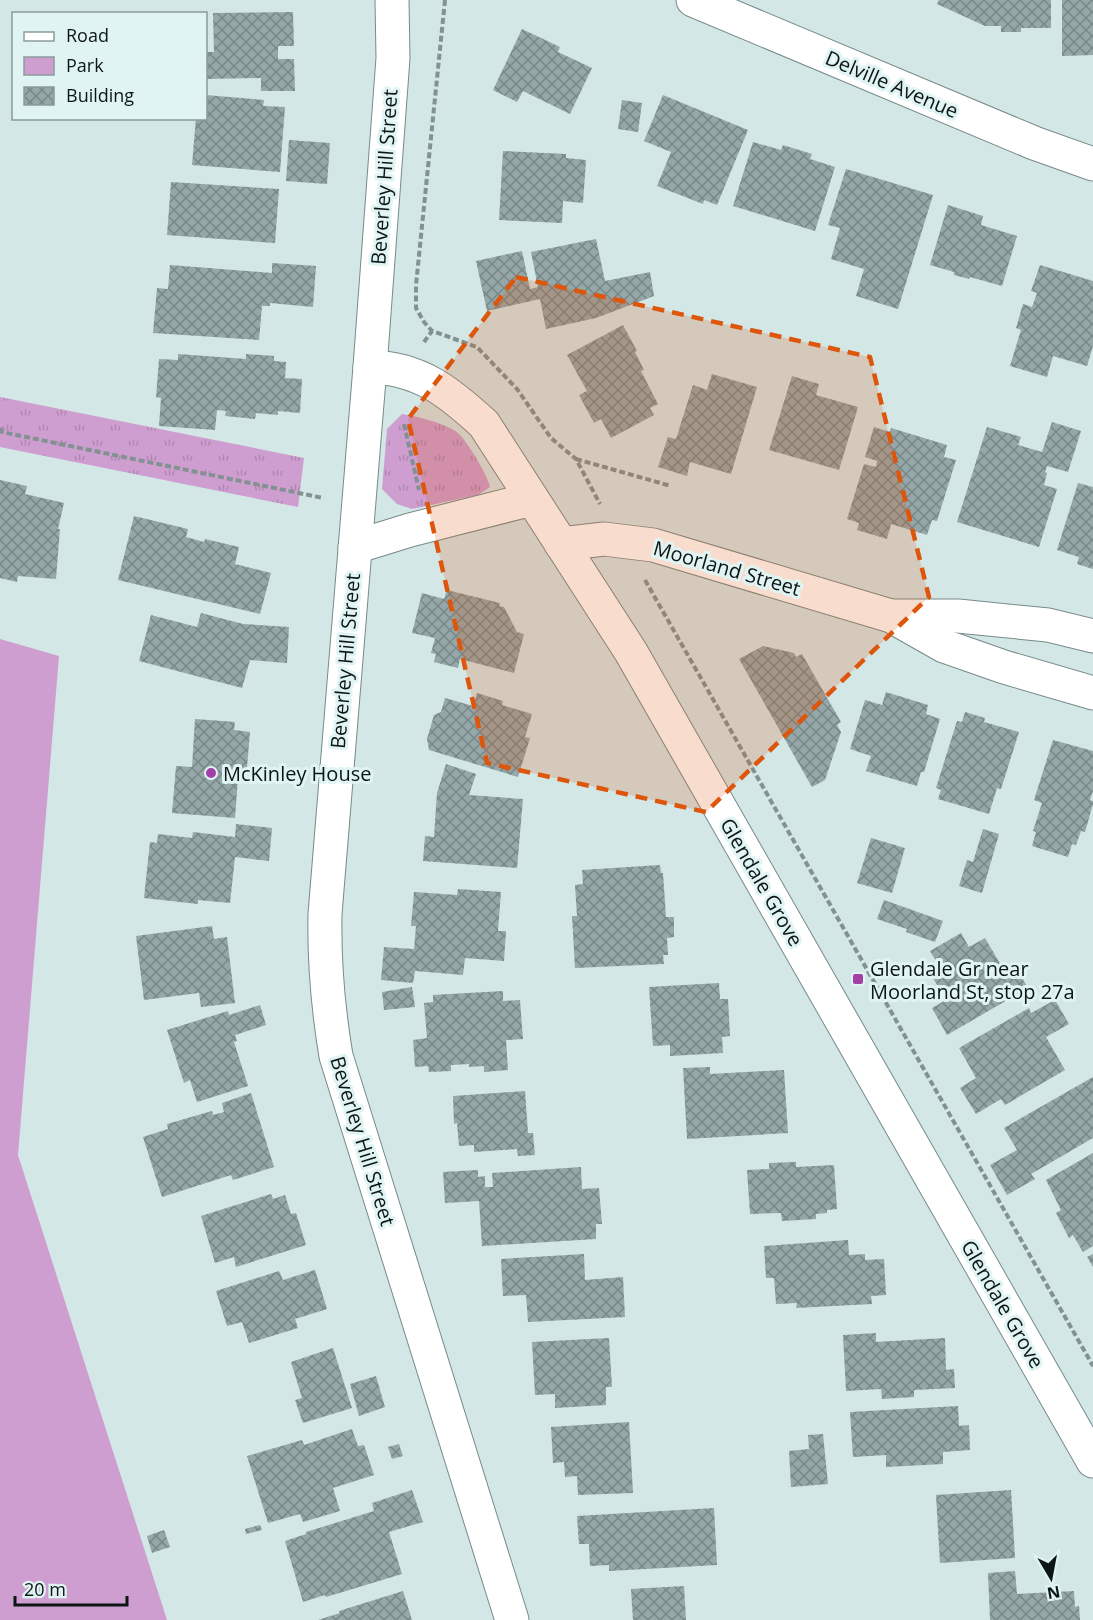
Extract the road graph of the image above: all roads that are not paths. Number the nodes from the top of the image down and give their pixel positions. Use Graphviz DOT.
graph roads {
  1 [pos="392,0"];
  2 [pos="708,3"];
  3 [pos="1093,164"];
  4 [pos="370,367"];
  5 [pos="532,499"];
  6 [pos="561,544"];
  7 [pos="355,547"];
  8 [pos="891,616"];
  9 [pos="1093,636"];
  10 [pos="1093,693"];
  11 [pos="1093,1461"];
  12 [pos="512,1620"];
  1 -- 4 [label="street, Beverley Hill Street"];
  2 -- 3 [label="street, Delville Avenue"];
  4 -- 5 [label="street, Glendale Grove"];
  4 -- 7 [label="street, Beverley Hill Street"];
  5 -- 6 [label="street, Glendale Grove"];
  5 -- 7 [label="street"];
  6 -- 8 [label="street, Moorland Street"];
  6 -- 11 [label="street, Glendale Grove"];
  7 -- 12 [label="street, Beverley Hill Street"];
  8 -- 9 [label="street, Moorland Street"];
  8 -- 10 [label="street, Moorland Street"];
}
